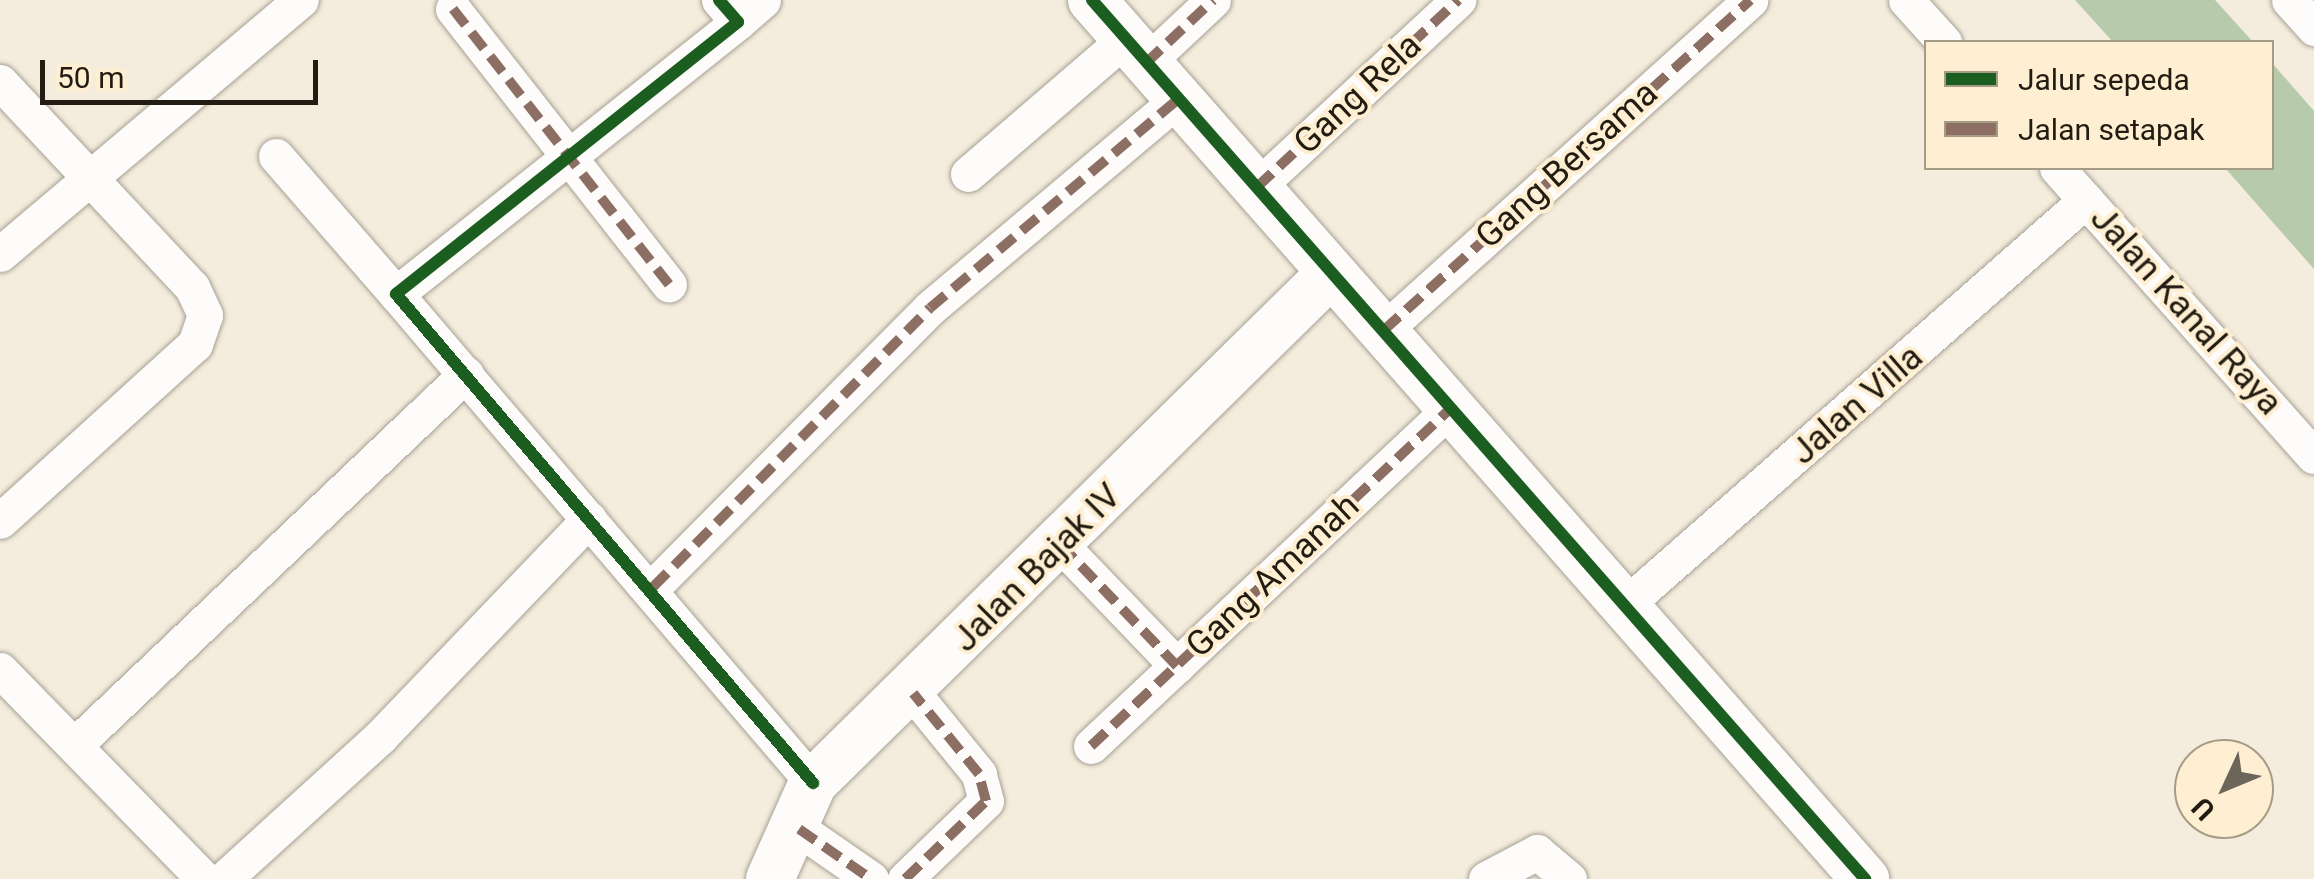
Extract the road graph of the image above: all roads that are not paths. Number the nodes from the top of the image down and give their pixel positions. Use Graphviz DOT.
graph roads {
  1 [pos="301,0"];
  2 [pos="1092,0"];
  3 [pos="1213,0"];
  4 [pos="1458,0"];
  5 [pos="1750,0"];
  6 [pos="1906,0"];
  7 [pos="740,7"];
  8 [pos="453,9"];
  9 [pos="1942,40"];
  10 [pos="1136,51"];
  11 [pos="0,82"];
  12 [pos="1178,99"];
  13 [pos="276,156"];
  14 [pos="573,160"];
  15 [pos="2059,170"];
  16 [pos="968,174"];
  17 [pos="84,177"];
  18 [pos="1257,187"];
  19 [pos="2086,200"];
  20 [pos="0,254"];
  21 [pos="1331,273"];
  22 [pos="669,284"];
  23 [pos="396,294"];
  24 [pos="1384,330"];
  25 [pos="466,374"];
  26 [pos="1454,406"];
  27 [pos="2314,456"];
  28 [pos="588,519"];
  29 [pos="0,521"];
  30 [pos="1060,544"];
  31 [pos="653,587"];
  32 [pos="1624,606"];
  33 [pos="1177,666"];
  34 [pos="0,670"];
  35 [pos="913,693"];
  36 [pos="75,745"];
  37 [pos="1091,746"];
  38 [pos="812,783"];
  39 [pos="799,830"];
  40 [pos="204,879"];
  41 [pos="224,879"];
  42 [pos="770,879"];
  43 [pos="871,879"];
  44 [pos="905,879"];
  45 [pos="1486,879"];
  46 [pos="1569,879"];
  47 [pos="1865,879"];
  1 -- 17 [label="street"];
  2 -- 10 [label="street"];
  3 -- 10 [label="street"];
  4 -- 18 [label="street, Gang Rela"];
  5 -- 24 [label="street, Gang Bersama"];
  6 -- 9 [label="street"];
  7 -- 14 [label="street"];
  8 -- 14 [label="street"];
  10 -- 12 [label="street"];
  10 -- 16 [label="street"];
  11 -- 17 [label="street"];
  12 -- 18 [label="street"];
  12 -- 31 [label="street"];
  13 -- 23 [label="street"];
  14 -- 22 [label="street"];
  14 -- 23 [label="street"];
  15 -- 19 [label="street, Jalan Kanal Raya"];
  17 -- 20 [label="street"];
  17 -- 29 [label="street"];
  18 -- 21 [label="street"];
  19 -- 27 [label="street, Jalan Kanal Raya"];
  19 -- 32 [label="street, Jalan Villa"];
  21 -- 24 [label="street"];
  21 -- 30 [label="street, Jalan Bajak IV"];
  23 -- 25 [label="street"];
  24 -- 26 [label="street"];
  25 -- 28 [label="street"];
  25 -- 36 [label="street"];
  26 -- 32 [label="street"];
  26 -- 33 [label="street, Gang Amanah"];
  28 -- 31 [label="street"];
  28 -- 41 [label="street"];
  30 -- 33 [label="street"];
  30 -- 35 [label="street, Jalan Bajak IV"];
  31 -- 38 [label="street"];
  32 -- 47 [label="street"];
  33 -- 37 [label="street, Gang Amanah"];
  34 -- 36 [label="street"];
  35 -- 38 [label="street, Jalan Bajak IV"];
  35 -- 44 [label="street"];
  36 -- 40 [label="street"];
  38 -- 39 [label="street"];
  39 -- 42 [label="street"];
  39 -- 43 [label="street"];
  45 -- 46 [label="street"];
}
